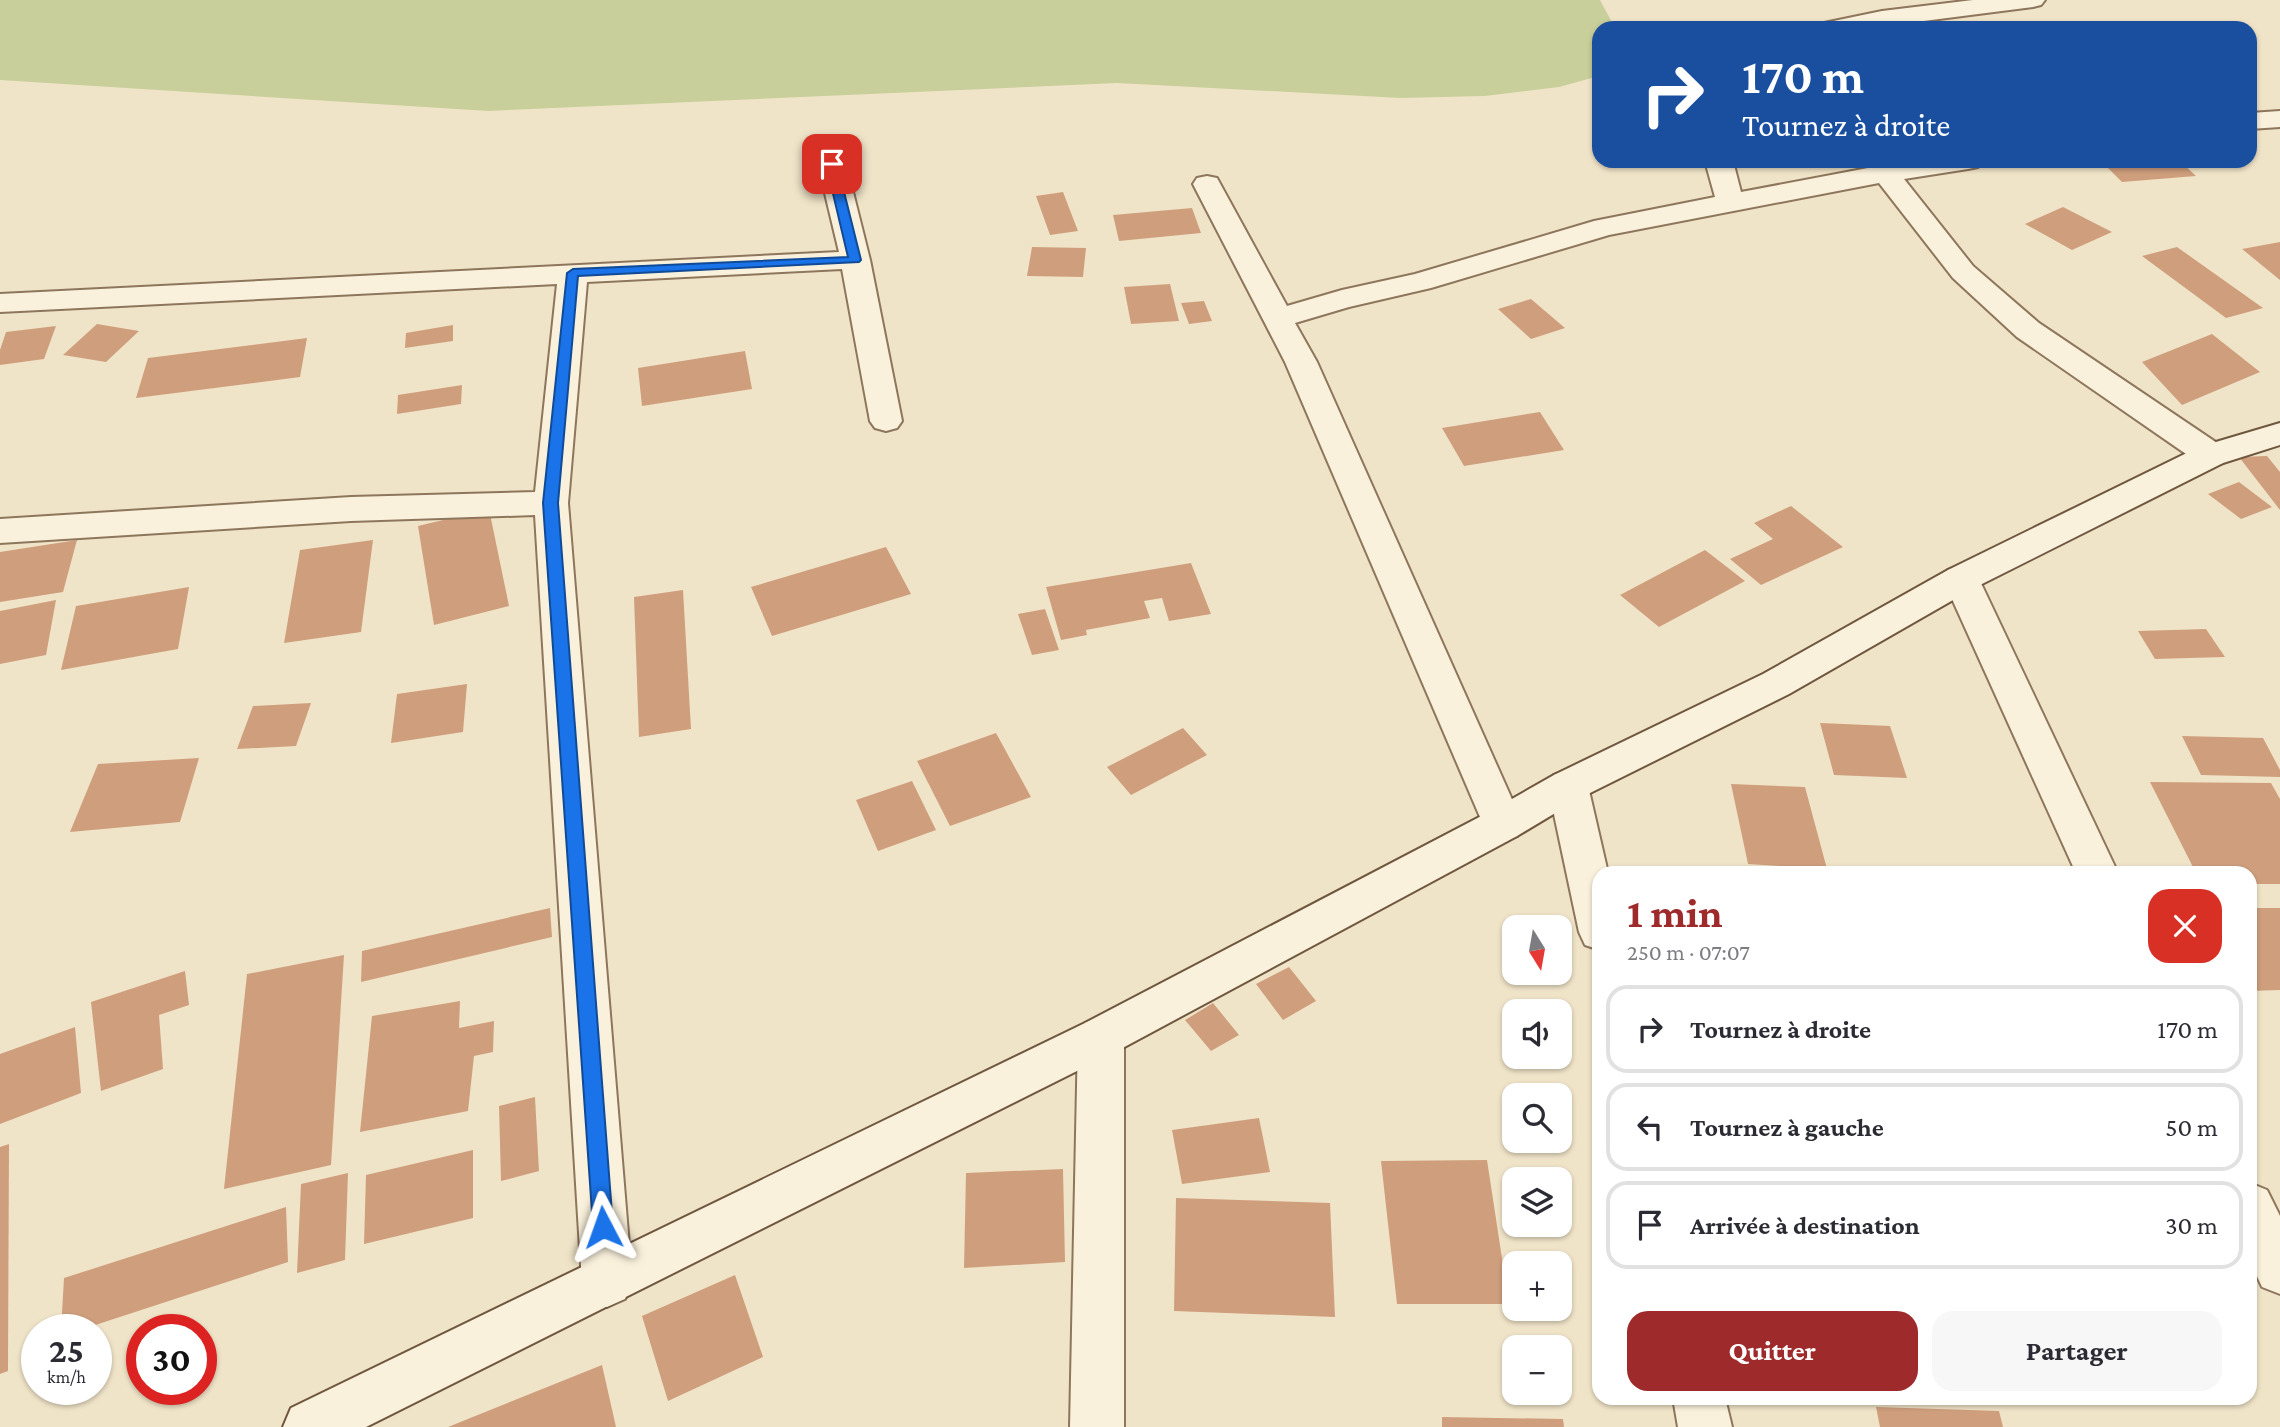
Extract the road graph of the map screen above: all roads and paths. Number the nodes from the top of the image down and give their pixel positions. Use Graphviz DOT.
graph roads {
  1 [pos="2033,0"];
  2 [pos="1867,21"];
  3 [pos="2280,118"];
  4 [pos="2257,120"];
  5 [pos="832,164"];
  6 [pos="1720,168"];
  7 [pos="1878,168"];
  8 [pos="1883,168"];
  9 [pos="1207,184"];
  10 [pos="1730,202"];
  11 [pos="855,260"];
  12 [pos="573,273"];
  13 [pos="0,303"];
  14 [pos="1279,318"];
  15 [pos="886,421"];
  16 [pos="2280,434"];
  17 [pos="2211,455"];
  18 [pos="551,503"];
  19 [pos="0,530"];
  20 [pos="1961,579"];
  21 [pos="1568,786"];
  22 [pos="1503,824"];
  23 [pos="2094,866"];
  24 [pos="1592,896"];
  25 [pos="1101,1037"];
  26 [pos="2257,1221"];
  27 [pos="2280,1270"];
  28 [pos="607,1282"];
  29 [pos="1700,1405"];
  30 [pos="335,1421"];
  31 [pos="1097,1427"];
  32 [pos="1705,1427"];
  1 -- 2 [label="street"];
  3 -- 4 [label="street"];
  5 -- 11 [label="street"];
  6 -- 10 [label="street"];
  7 -- 10 [label="street"];
  8 -- 17 [label="street"];
  9 -- 14 [label="street"];
  10 -- 14 [label="street"];
  11 -- 12 [label="street"];
  11 -- 15 [label="street"];
  12 -- 13 [label="street"];
  12 -- 18 [label="street"];
  14 -- 22 [label="street"];
  16 -- 17 [label="street"];
  17 -- 20 [label="street"];
  18 -- 19 [label="street"];
  18 -- 28 [label="street"];
  20 -- 21 [label="street"];
  20 -- 23 [label="street"];
  21 -- 22 [label="street"];
  21 -- 24 [label="street"];
  22 -- 25 [label="street"];
  25 -- 28 [label="street"];
  25 -- 31 [label="street"];
  26 -- 27 [label="street"];
  28 -- 30 [label="street"];
  29 -- 32 [label="street"];
}
